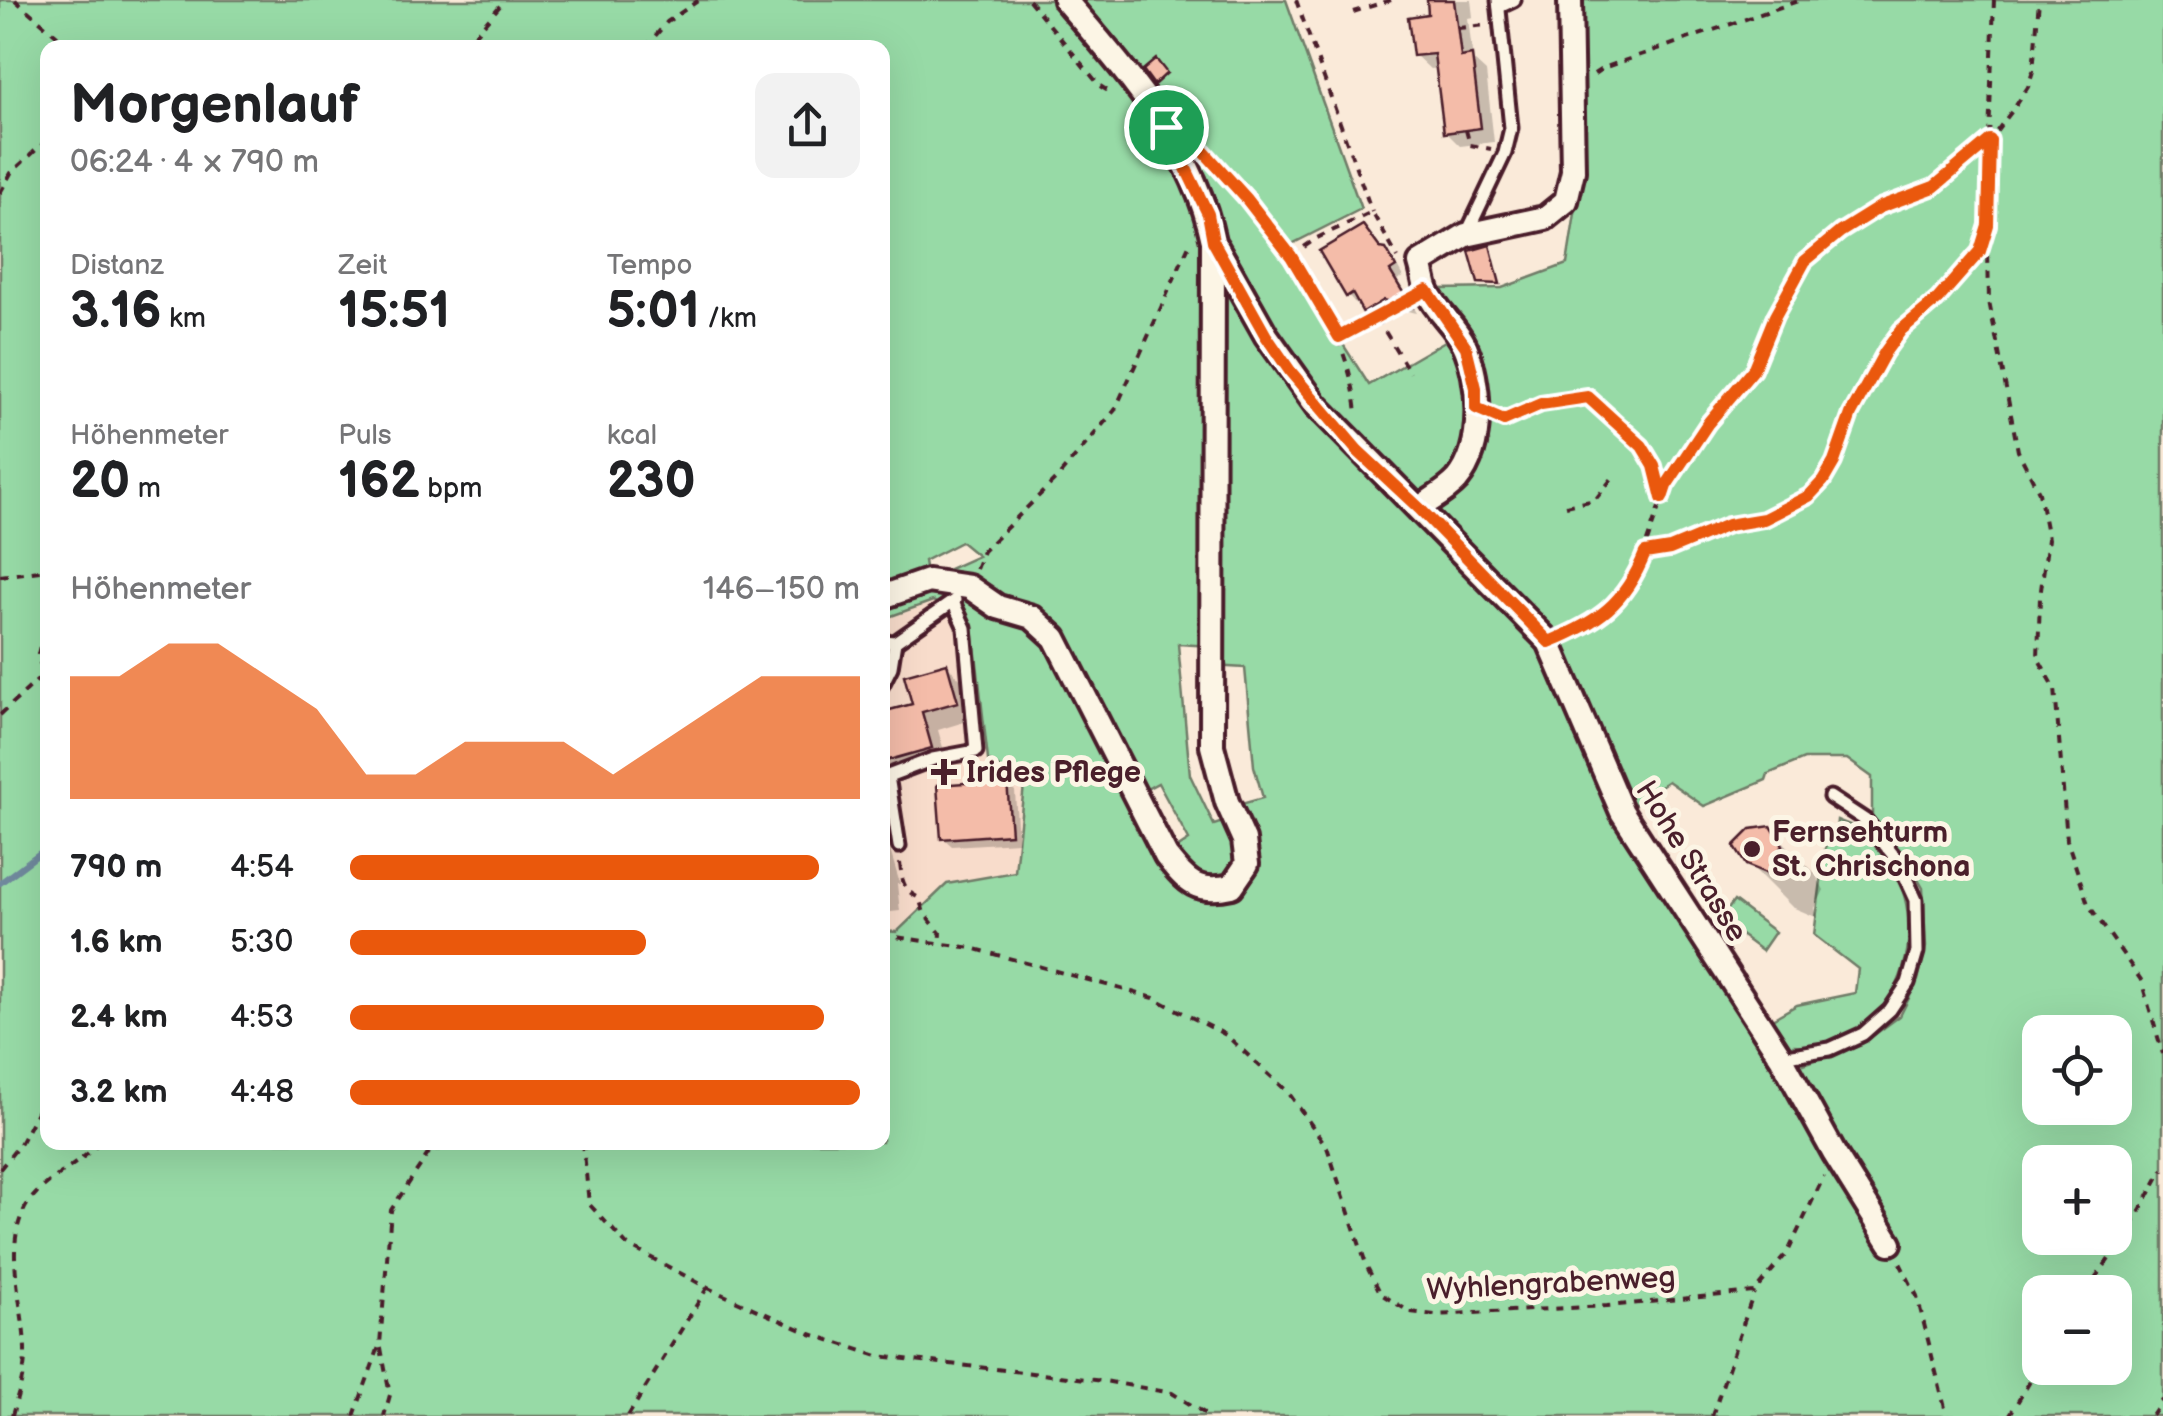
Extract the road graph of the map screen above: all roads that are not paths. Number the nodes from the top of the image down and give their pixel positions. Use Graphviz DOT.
graph roads {
  1 [pos="1065,0"];
  2 [pos="1514,0"];
  3 [pos="1570,0"];
  4 [pos="1498,4"];
  5 [pos="1466,235"];
  6 [pos="1213,241"];
  7 [pos="1419,508"];
  8 [pos="890,595"];
  9 [pos="961,595"];
  10 [pos="890,641"];
  11 [pos="890,775"];
  12 [pos="890,790"];
  13 [pos="1830,797"];
  14 [pos="898,846"];
  15 [pos="1782,1057"];
  16 [pos="1890,1243"];
  1 -- 6 [label="street, Hohe Strasse"];
  2 -- 4 [label="lane"];
  3 -- 5 [label="street"];
  4 -- 5 [label="lane"];
  5 -- 7 [label="street"];
  6 -- 7 [label="street, Hohe Strasse"];
  6 -- 9 [label="street, Hohe Strasse"];
  7 -- 15 [label="street, Hohe Strasse"];
  8 -- 9 [label="street, Hohe Strasse"];
  9 -- 10 [label="lane"];
  9 -- 11 [label="lane"];
  12 -- 14 [label="lane"];
  13 -- 15 [label="lane"];
  15 -- 16 [label="street, Hohe Strasse"];
}
